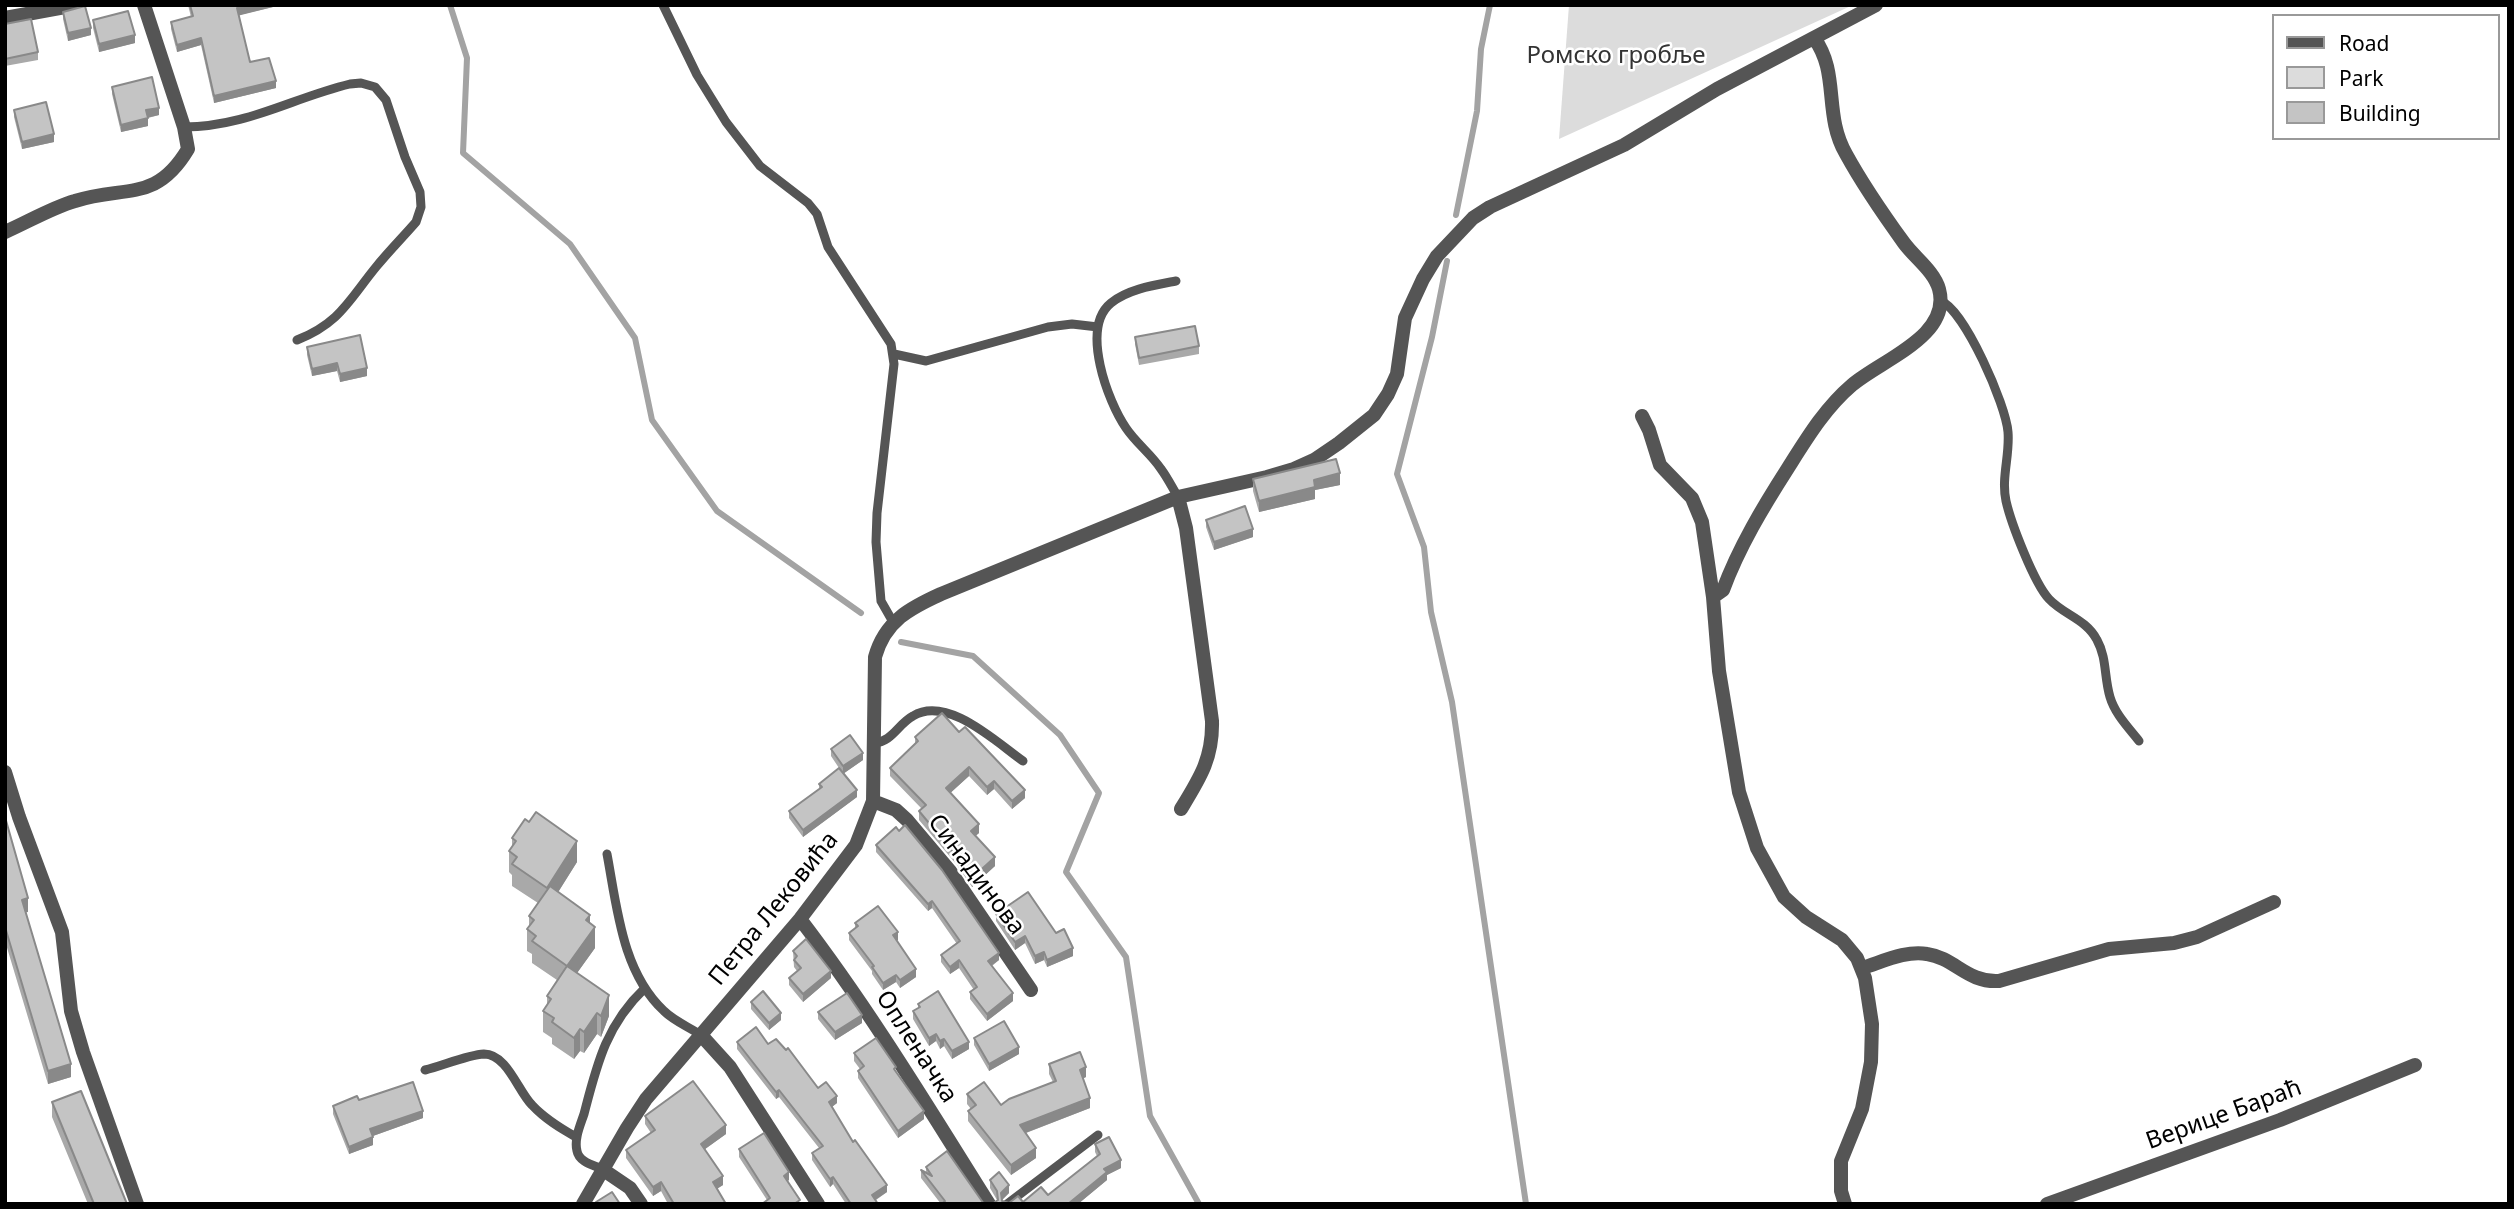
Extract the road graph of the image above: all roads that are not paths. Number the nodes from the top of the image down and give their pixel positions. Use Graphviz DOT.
graph roads {
  1 [pos="76,5"];
  2 [pos="144,5"];
  3 [pos="663,5"];
  4 [pos="1876,5"];
  5 [pos="5,18"];
  6 [pos="1814,38"];
  7 [pos="184,127"];
  8 [pos="5,232"];
  9 [pos="1176,281"];
  10 [pos="1941,301"];
  11 [pos="1098,327"];
  12 [pos="298,340"];
  13 [pos="894,354"];
  14 [pos="1642,416"];
  15 [pos="1178,496"];
  16 [pos="1713,597"];
  17 [pos="893,622"];
  18 [pos="2139,741"];
  19 [pos="874,743"];
  20 [pos="1023,761"];
  21 [pos="5,772"];
  22 [pos="873,801"];
  23 [pos="1181,808"];
  24 [pos="607,854"];
  25 [pos="2274,902"];
  26 [pos="800,919"];
  27 [pos="1862,968"];
  28 [pos="645,988"];
  29 [pos="1031,990"];
  30 [pos="701,1035"];
  31 [pos="2415,1065"];
  32 [pos="425,1070"];
  33 [pos="1098,1135"];
  34 [pos="576,1137"];
  35 [pos="602,1170"];
  36 [pos="138,1204"];
  37 [pos="583,1204"];
  38 [pos="641,1204"];
  39 [pos="818,1204"];
  40 [pos="989,1204"];
  41 [pos="1007,1204"];
  42 [pos="1845,1204"];
  43 [pos="2047,1204"];
  1 -- 5 [label="street"];
  2 -- 7 [label="street"];
  3 -- 13 [label="lane"];
  4 -- 6 [label="street, Петра Лековића"];
  6 -- 10 [label="street"];
  6 -- 15 [label="street, Петра Лековића"];
  7 -- 8 [label="street"];
  7 -- 12 [label="lane"];
  9 -- 11 [label="lane"];
  10 -- 16 [label="street"];
  10 -- 18 [label="lane"];
  11 -- 13 [label="lane"];
  11 -- 15 [label="lane"];
  13 -- 17 [label="lane"];
  14 -- 16 [label="street"];
  15 -- 17 [label="street, Петра Лековића"];
  15 -- 23 [label="street"];
  16 -- 27 [label="street"];
  17 -- 19 [label="street, Петра Лековића"];
  19 -- 20 [label="lane"];
  19 -- 22 [label="street, Петра Лековића"];
  21 -- 36 [label="street"];
  22 -- 26 [label="street, Петра Лековића"];
  22 -- 29 [label="street, Синадинова"];
  24 -- 28 [label="lane"];
  25 -- 27 [label="street"];
  26 -- 30 [label="street, Петра Лековића"];
  26 -- 40 [label="street, Опленачка"];
  27 -- 42 [label="street"];
  28 -- 30 [label="lane"];
  28 -- 34 [label="lane"];
  30 -- 35 [label="street, Петра Лековића"];
  30 -- 39 [label="street"];
  31 -- 43 [label="street, Верице Бараћ"];
  32 -- 34 [label="lane"];
  33 -- 41 [label="lane"];
  34 -- 35 [label="lane"];
  35 -- 37 [label="street, Петра Лековића"];
  35 -- 38 [label="street"];
}
